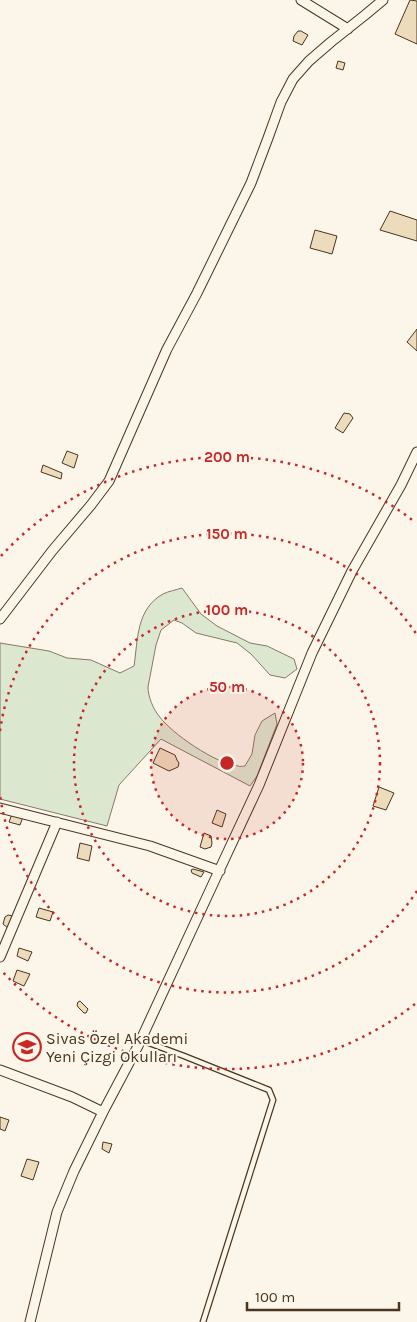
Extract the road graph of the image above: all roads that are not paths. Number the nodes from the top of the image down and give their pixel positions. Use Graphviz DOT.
graph roads {
  1 [pos="301,0"];
  2 [pos="382,0"];
  3 [pos="348,29"];
  4 [pos="417,452"];
  5 [pos="0,619"];
  6 [pos="0,808"];
  7 [pos="58,822"];
  8 [pos="220,871"];
  9 [pos="0,957"];
  10 [pos="141,1040"];
  11 [pos="0,1070"];
  12 [pos="103,1112"];
  13 [pos="30,1322"];
  14 [pos="204,1322"];
  1 -- 3 [label="street"];
  2 -- 3 [label="street"];
  3 -- 5 [label="street"];
  4 -- 8 [label="street"];
  6 -- 7 [label="street"];
  7 -- 8 [label="street"];
  7 -- 9 [label="street"];
  8 -- 10 [label="street"];
  10 -- 12 [label="street"];
  10 -- 14 [label="lane"];
  11 -- 12 [label="street"];
  12 -- 13 [label="street"];
}
